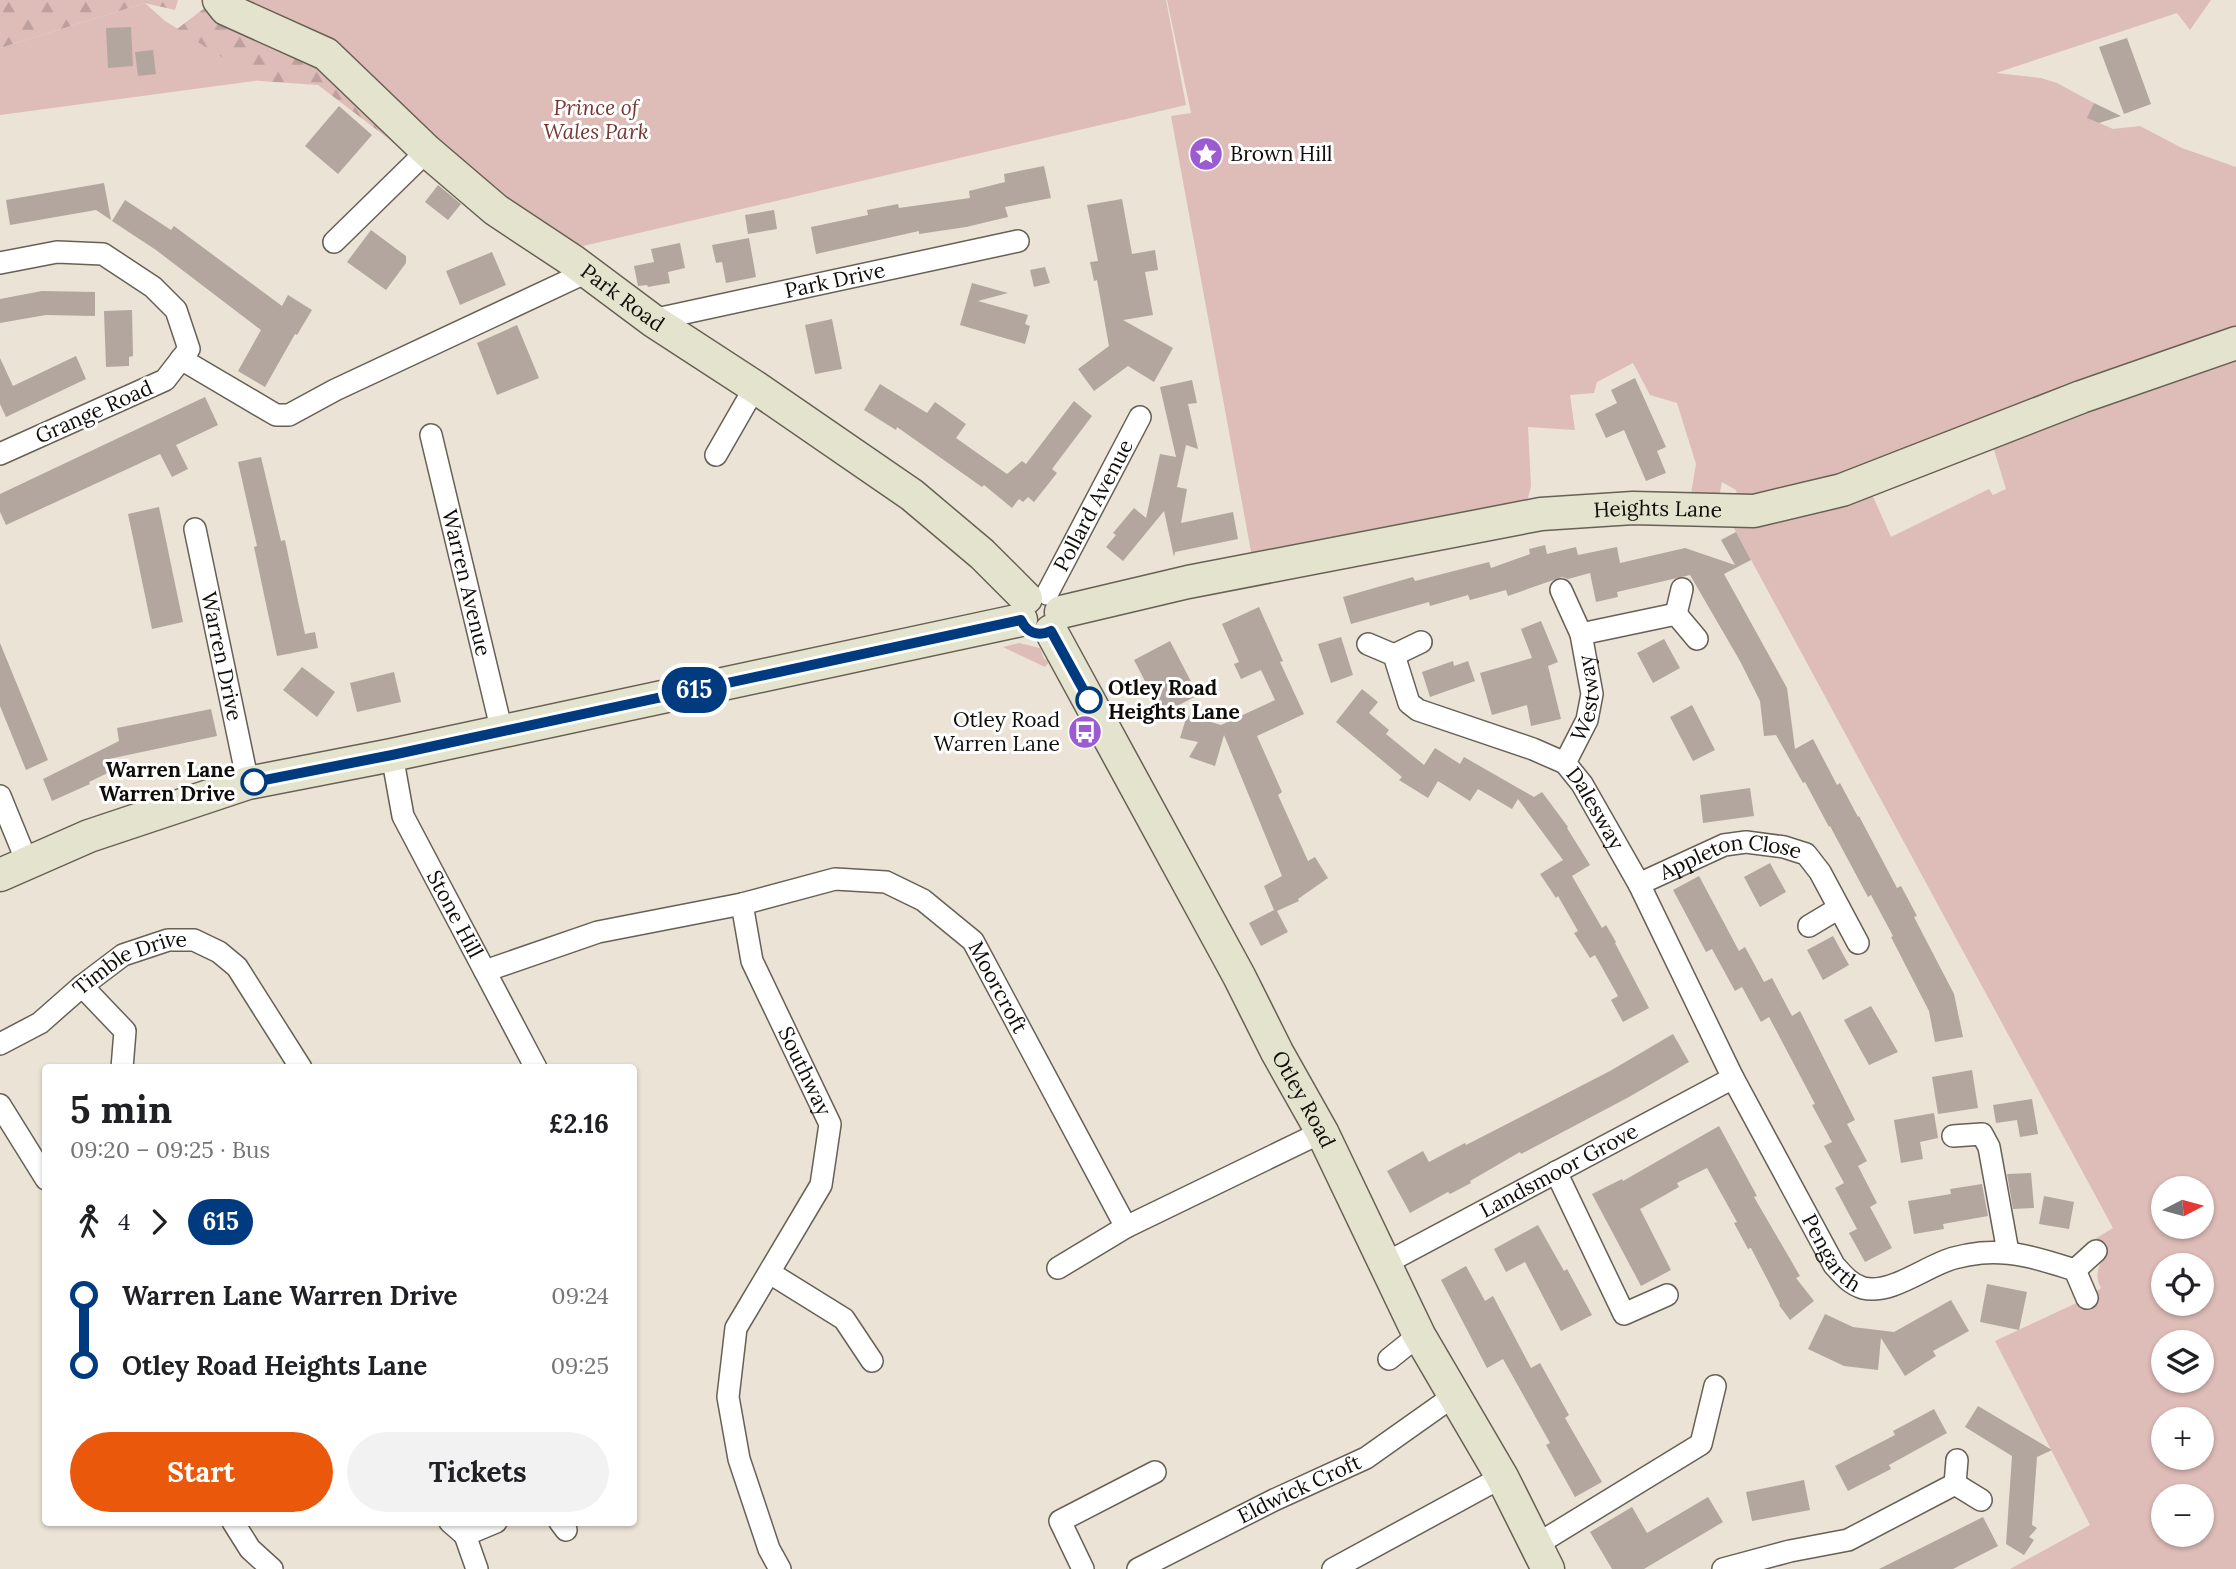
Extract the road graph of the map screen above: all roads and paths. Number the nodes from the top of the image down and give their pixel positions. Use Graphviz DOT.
graph roads {
  1 [pos="219,0"];
  2 [pos="427,151"];
  3 [pos="1018,241"];
  4 [pos="334,242"];
  5 [pos="0,263"];
  6 [pos="587,272"];
  7 [pos="652,320"];
  8 [pos="2236,343"];
  9 [pos="181,359"];
  10 [pos="755,387"];
  11 [pos="1140,416"];
  12 [pos="431,435"];
  13 [pos="0,454"];
  14 [pos="716,456"];
  15 [pos="195,529"];
  16 [pos="1682,589"];
  17 [pos="1561,590"];
  18 [pos="1041,611"];
  19 [pos="1676,614"];
  20 [pos="1581,634"];
  21 [pos="1697,639"];
  22 [pos="1421,642"];
  23 [pos="1368,644"];
  24 [pos="1394,655"];
  25 [pos="502,732"];
  26 [pos="392,755"];
  27 [pos="1565,763"];
  28 [pos="248,783"];
  29 [pos="0,796"];
  30 [pos="13,869"];
  31 [pos="1639,884"];
  32 [pos="742,904"];
  33 [pos="1839,908"];
  34 [pos="1809,926"];
  35 [pos="1858,943"];
  36 [pos="485,971"];
  37 [pos="82,986"];
  38 [pos="0,1044"];
  39 [pos="122,1064"];
  40 [pos="298,1064"];
  41 [pos="534,1064"];
  42 [pos="1733,1078"];
  43 [pos="0,1105"];
  44 [pos="1322,1132"];
  45 [pos="1953,1136"];
  46 [pos="1556,1172"];
  47 [pos="42,1173"];
  48 [pos="1126,1227"];
  49 [pos="2096,1251"];
  50 [pos="2008,1252"];
  51 [pos="1386,1263"];
  52 [pos="1058,1268"];
  53 [pos="2075,1270"];
  54 [pos="770,1273"];
  55 [pos="1667,1295"];
  56 [pos="2087,1298"];
  57 [pos="1419,1335"];
  58 [pos="1389,1359"];
  59 [pos="872,1361"];
  60 [pos="1715,1387"];
  61 [pos="1455,1395"];
  62 [pos="1957,1460"];
  63 [pos="1155,1472"];
  64 [pos="1502,1477"];
  65 [pos="1955,1485"];
  66 [pos="1981,1500"];
  67 [pos="236,1526"];
  68 [pos="458,1529"];
  69 [pos="1542,1557"];
  70 [pos="271,1569"];
  71 [pos="477,1569"];
  72 [pos="780,1569"];
  73 [pos="1083,1569"];
  74 [pos="1138,1569"];
  75 [pos="1333,1569"];
  76 [pos="1723,1569"];
  1 -- 2 [label="street, Park Road"];
  2 -- 4 [label="street"];
  2 -- 6 [label="street, Park Road"];
  3 -- 7 [label="street, Park Drive"];
  5 -- 9 [label="street"];
  6 -- 7 [label="street, Park Road"];
  6 -- 9 [label="street"];
  7 -- 10 [label="street, Park Road"];
  8 -- 18 [label="street, Heights Lane"];
  9 -- 13 [label="street, Grange Road"];
  10 -- 14 [label="street"];
  10 -- 18 [label="street, Park Road"];
  11 -- 18 [label="street, Pollard Avenue"];
  12 -- 25 [label="street, Warren Avenue"];
  15 -- 28 [label="street, Warren Drive"];
  16 -- 19 [label="street"];
  17 -- 20 [label="street"];
  18 -- 25 [label="street, Heights Lane"];
  18 -- 44 [label="street, Otley Road"];
  19 -- 20 [label="street, Westway"];
  19 -- 21 [label="street"];
  20 -- 27 [label="street, Westway"];
  22 -- 24 [label="street"];
  23 -- 24 [label="street"];
  24 -- 27 [label="street, Dalesway"];
  25 -- 26 [label="street, Heights Lane"];
  26 -- 28 [label="street, Heights Lane"];
  26 -- 36 [label="street, Stone Hill"];
  27 -- 31 [label="street, Dalesway"];
  28 -- 30 [label="street, Heights Lane"];
  29 -- 30 [label="street"];
  31 -- 33 [label="street, Appleton Close"];
  31 -- 42 [label="street, Dalesway"];
  32 -- 36 [label="street, Moorcroft"];
  32 -- 48 [label="street, Moorcroft"];
  32 -- 54 [label="street, Southway"];
  33 -- 34 [label="street"];
  33 -- 35 [label="street, Appleton Close"];
  36 -- 41 [label="street, Stone Hill"];
  37 -- 38 [label="street, Timble Drive"];
  37 -- 39 [label="street"];
  37 -- 40 [label="street, Timble Drive"];
  42 -- 46 [label="street, Landsmoor Grove"];
  42 -- 50 [label="street, Pengarth"];
  43 -- 47 [label="street"];
  44 -- 48 [label="street"];
  44 -- 51 [label="street, Otley Road"];
  45 -- 50 [label="street"];
  46 -- 51 [label="street, Landsmoor Grove"];
  46 -- 55 [label="street"];
  48 -- 52 [label="street"];
  49 -- 53 [label="street"];
  50 -- 53 [label="street, Pengarth"];
  51 -- 57 [label="street, Otley Road"];
  53 -- 56 [label="street"];
  54 -- 59 [label="street"];
  54 -- 72 [label="street, Southway"];
  57 -- 58 [label="street"];
  57 -- 61 [label="street, Otley Road"];
  60 -- 69 [label="street"];
  61 -- 64 [label="street, Otley Road"];
  61 -- 74 [label="street, Eldwick Croft"];
  62 -- 65 [label="street"];
  63 -- 73 [label="street"];
  64 -- 69 [label="street, Otley Road"];
  64 -- 75 [label="street"];
  65 -- 66 [label="street"];
  65 -- 76 [label="street"];
  67 -- 70 [label="street"];
  68 -- 71 [label="street"];
}
